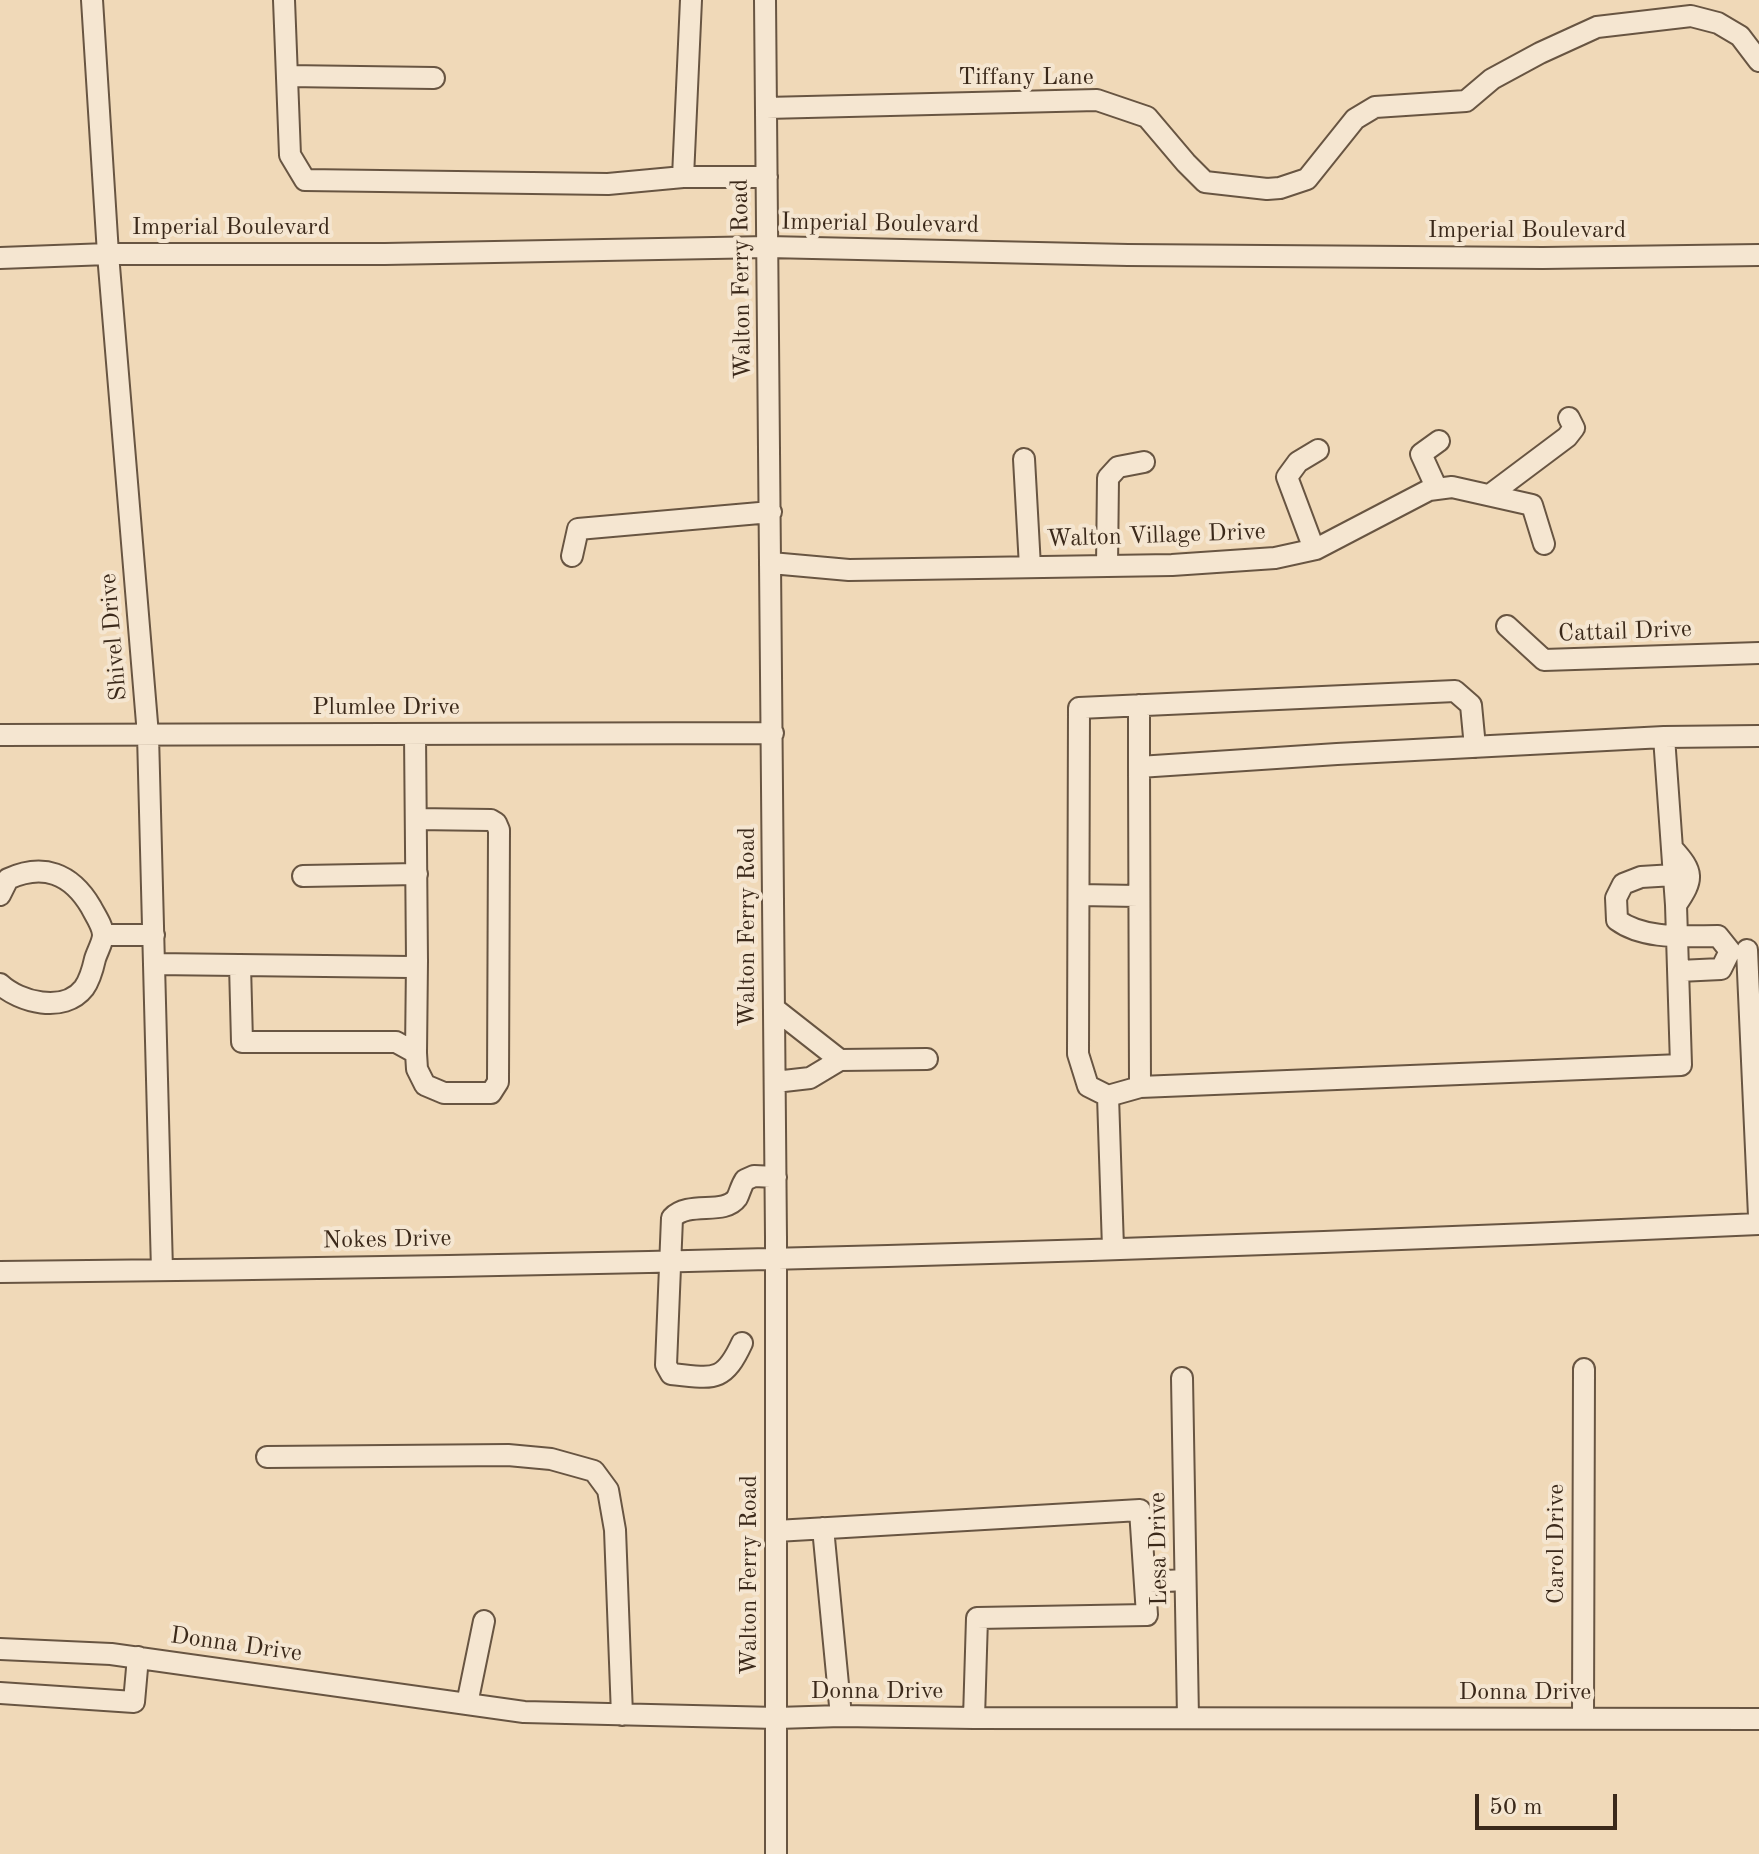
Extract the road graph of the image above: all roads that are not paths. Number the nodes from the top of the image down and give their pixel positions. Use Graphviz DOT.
graph roads {
  1 [pos="92,0"];
  2 [pos="284,0"];
  3 [pos="691,0"];
  4 [pos="765,0"];
  5 [pos="1759,61"];
  6 [pos="287,76"];
  7 [pos="434,78"];
  8 [pos="766,108"];
  9 [pos="683,177"];
  10 [pos="767,177"];
  11 [pos="768,247"];
  12 [pos="108,254"];
  13 [pos="1759,255"];
  14 [pos="0,258"];
  15 [pos="1569,418"];
  16 [pos="1439,441"];
  17 [pos="1318,450"];
  18 [pos="1024,459"];
  19 [pos="1144,462"];
  20 [pos="1437,489"];
  21 [pos="1491,494"];
  22 [pos="771,512"];
  23 [pos="1544,544"];
  24 [pos="1314,549"];
  25 [pos="572,556"];
  26 [pos="771,563"];
  27 [pos="1107,566"];
  28 [pos="1030,567"];
  29 [pos="1507,626"];
  30 [pos="1759,653"];
  31 [pos="1139,705"];
  32 [pos="773,733"];
  33 [pos="415,734"];
  34 [pos="0,735"];
  35 [pos="148,735"];
  36 [pos="1759,736"];
  37 [pos="1664,737"];
  38 [pos="1475,747"];
  39 [pos="1139,767"];
  40 [pos="416,819"];
  41 [pos="1672,848"];
  42 [pos="417,874"];
  43 [pos="1674,875"];
  44 [pos="303,876"];
  45 [pos="0,895"];
  46 [pos="1079,895"];
  47 [pos="1138,896"];
  48 [pos="1676,905"];
  49 [pos="103,935"];
  50 [pos="154,935"];
  51 [pos="1677,936"];
  52 [pos="1745,950"];
  53 [pos="417,961"];
  54 [pos="154,964"];
  55 [pos="240,965"];
  56 [pos="1679,971"];
  57 [pos="0,984"];
  58 [pos="775,1009"];
  59 [pos="416,1053"];
  60 [pos="927,1059"];
  61 [pos="840,1060"];
  62 [pos="1756,1060"];
  63 [pos="775,1082"];
  64 [pos="1140,1087"];
  65 [pos="1108,1096"];
  66 [pos="776,1177"];
  67 [pos="1759,1216"];
  68 [pos="1759,1224"];
  69 [pos="1113,1248"];
  70 [pos="775,1258"];
  71 [pos="669,1260"];
  72 [pos="162,1270"];
  73 [pos="0,1272"];
  74 [pos="742,1343"];
  75 [pos="1584,1369"];
  76 [pos="1182,1378"];
  77 [pos="267,1457"];
  78 [pos="823,1528"];
  79 [pos="776,1531"];
  80 [pos="1185,1580"];
  81 [pos="1145,1582"];
  82 [pos="484,1621"];
  83 [pos="0,1649"];
  84 [pos="138,1657"];
  85 [pos="0,1693"];
  86 [pos="467,1704"];
  87 [pos="622,1715"];
  88 [pos="841,1716"];
  89 [pos="777,1718"];
  90 [pos="974,1718"];
  91 [pos="1188,1718"];
  92 [pos="1583,1719"];
  93 [pos="1759,1719"];
  94 [pos="776,1854"];
  1 -- 12 [label="street, Shivel Drive"];
  2 -- 6 [label="street"];
  3 -- 9 [label="street"];
  4 -- 8 [label="street, Walton Ferry Road"];
  5 -- 8 [label="street, Tiffany Lane"];
  6 -- 7 [label="street"];
  6 -- 9 [label="street"];
  8 -- 10 [label="street, Walton Ferry Road"];
  9 -- 10 [label="street"];
  10 -- 11 [label="street, Walton Ferry Road"];
  11 -- 12 [label="street, Imperial Boulevard"];
  11 -- 13 [label="street, Imperial Boulevard"];
  11 -- 22 [label="street, Walton Ferry Road"];
  12 -- 14 [label="street, Imperial Boulevard"];
  12 -- 35 [label="street, Shivel Drive"];
  15 -- 21 [label="street"];
  16 -- 20 [label="street"];
  17 -- 24 [label="street"];
  18 -- 28 [label="street"];
  19 -- 27 [label="street"];
  20 -- 21 [label="street, Walton Village Drive"];
  20 -- 24 [label="street, Walton Village Drive"];
  21 -- 23 [label="street, Walton Village Drive"];
  22 -- 25 [label="street"];
  22 -- 26 [label="street, Walton Ferry Road"];
  24 -- 27 [label="street, Walton Village Drive"];
  26 -- 28 [label="street, Walton Village Drive"];
  26 -- 32 [label="street, Walton Ferry Road"];
  27 -- 28 [label="street, Walton Village Drive"];
  29 -- 30 [label="street, Cattail Drive"];
  31 -- 38 [label="street"];
  31 -- 39 [label="street"];
  31 -- 46 [label="street"];
  32 -- 33 [label="street, Plumlee Drive"];
  32 -- 58 [label="street, Walton Ferry Road"];
  33 -- 35 [label="street, Plumlee Drive"];
  33 -- 40 [label="street"];
  34 -- 35 [label="street, Plumlee Drive"];
  35 -- 50 [label="street, Shivel Drive"];
  36 -- 37 [label="street"];
  37 -- 38 [label="street"];
  37 -- 41 [label="street"];
  38 -- 39 [label="street"];
  39 -- 47 [label="street"];
  40 -- 42 [label="street"];
  40 -- 59 [label="street"];
  41 -- 43 [label="street"];
  41 -- 48 [label="street"];
  42 -- 44 [label="street"];
  42 -- 53 [label="street"];
  43 -- 48 [label="street"];
  43 -- 51 [label="street"];
  45 -- 49 [label="street"];
  46 -- 47 [label="street"];
  46 -- 65 [label="street"];
  47 -- 64 [label="street"];
  48 -- 51 [label="street"];
  49 -- 50 [label="street"];
  49 -- 57 [label="street"];
  50 -- 54 [label="street, Shivel Drive"];
  51 -- 52 [label="street"];
  51 -- 56 [label="street"];
  52 -- 56 [label="street"];
  52 -- 62 [label="street"];
  53 -- 55 [label="street"];
  53 -- 59 [label="street"];
  54 -- 55 [label="street"];
  54 -- 72 [label="street, Shivel Drive"];
  55 -- 59 [label="street"];
  56 -- 64 [label="street"];
  58 -- 61 [label="street"];
  58 -- 63 [label="street, Walton Ferry Road"];
  60 -- 61 [label="street"];
  61 -- 63 [label="street"];
  62 -- 67 [label="street"];
  63 -- 66 [label="street, Walton Ferry Road"];
  64 -- 65 [label="street"];
  65 -- 69 [label="street"];
  66 -- 70 [label="street, Walton Ferry Road"];
  66 -- 71 [label="street"];
  68 -- 69 [label="street, Nokes Drive"];
  69 -- 70 [label="street, Nokes Drive"];
  70 -- 71 [label="street, Nokes Drive"];
  70 -- 79 [label="street, Walton Ferry Road"];
  71 -- 72 [label="street, Nokes Drive"];
  71 -- 74 [label="street"];
  72 -- 73 [label="street, Nokes Drive"];
  75 -- 92 [label="street, Carol Drive"];
  76 -- 80 [label="street, Lesa Drive"];
  77 -- 87 [label="street"];
  78 -- 79 [label="street"];
  78 -- 81 [label="street"];
  78 -- 88 [label="street"];
  79 -- 89 [label="street, Walton Ferry Road"];
  80 -- 81 [label="street"];
  80 -- 91 [label="street, Lesa Drive"];
  81 -- 90 [label="street"];
  82 -- 86 [label="street"];
  83 -- 84 [label="street, Donna Drive"];
  84 -- 85 [label="street"];
  84 -- 86 [label="street, Donna Drive"];
  86 -- 87 [label="street, Donna Drive"];
  87 -- 89 [label="street, Donna Drive"];
  88 -- 89 [label="street, Donna Drive"];
  88 -- 90 [label="street, Donna Drive"];
  89 -- 94 [label="street, Walton Ferry Road"];
  90 -- 91 [label="street, Donna Drive"];
  91 -- 92 [label="street, Donna Drive"];
  92 -- 93 [label="street, Donna Drive"];
}
